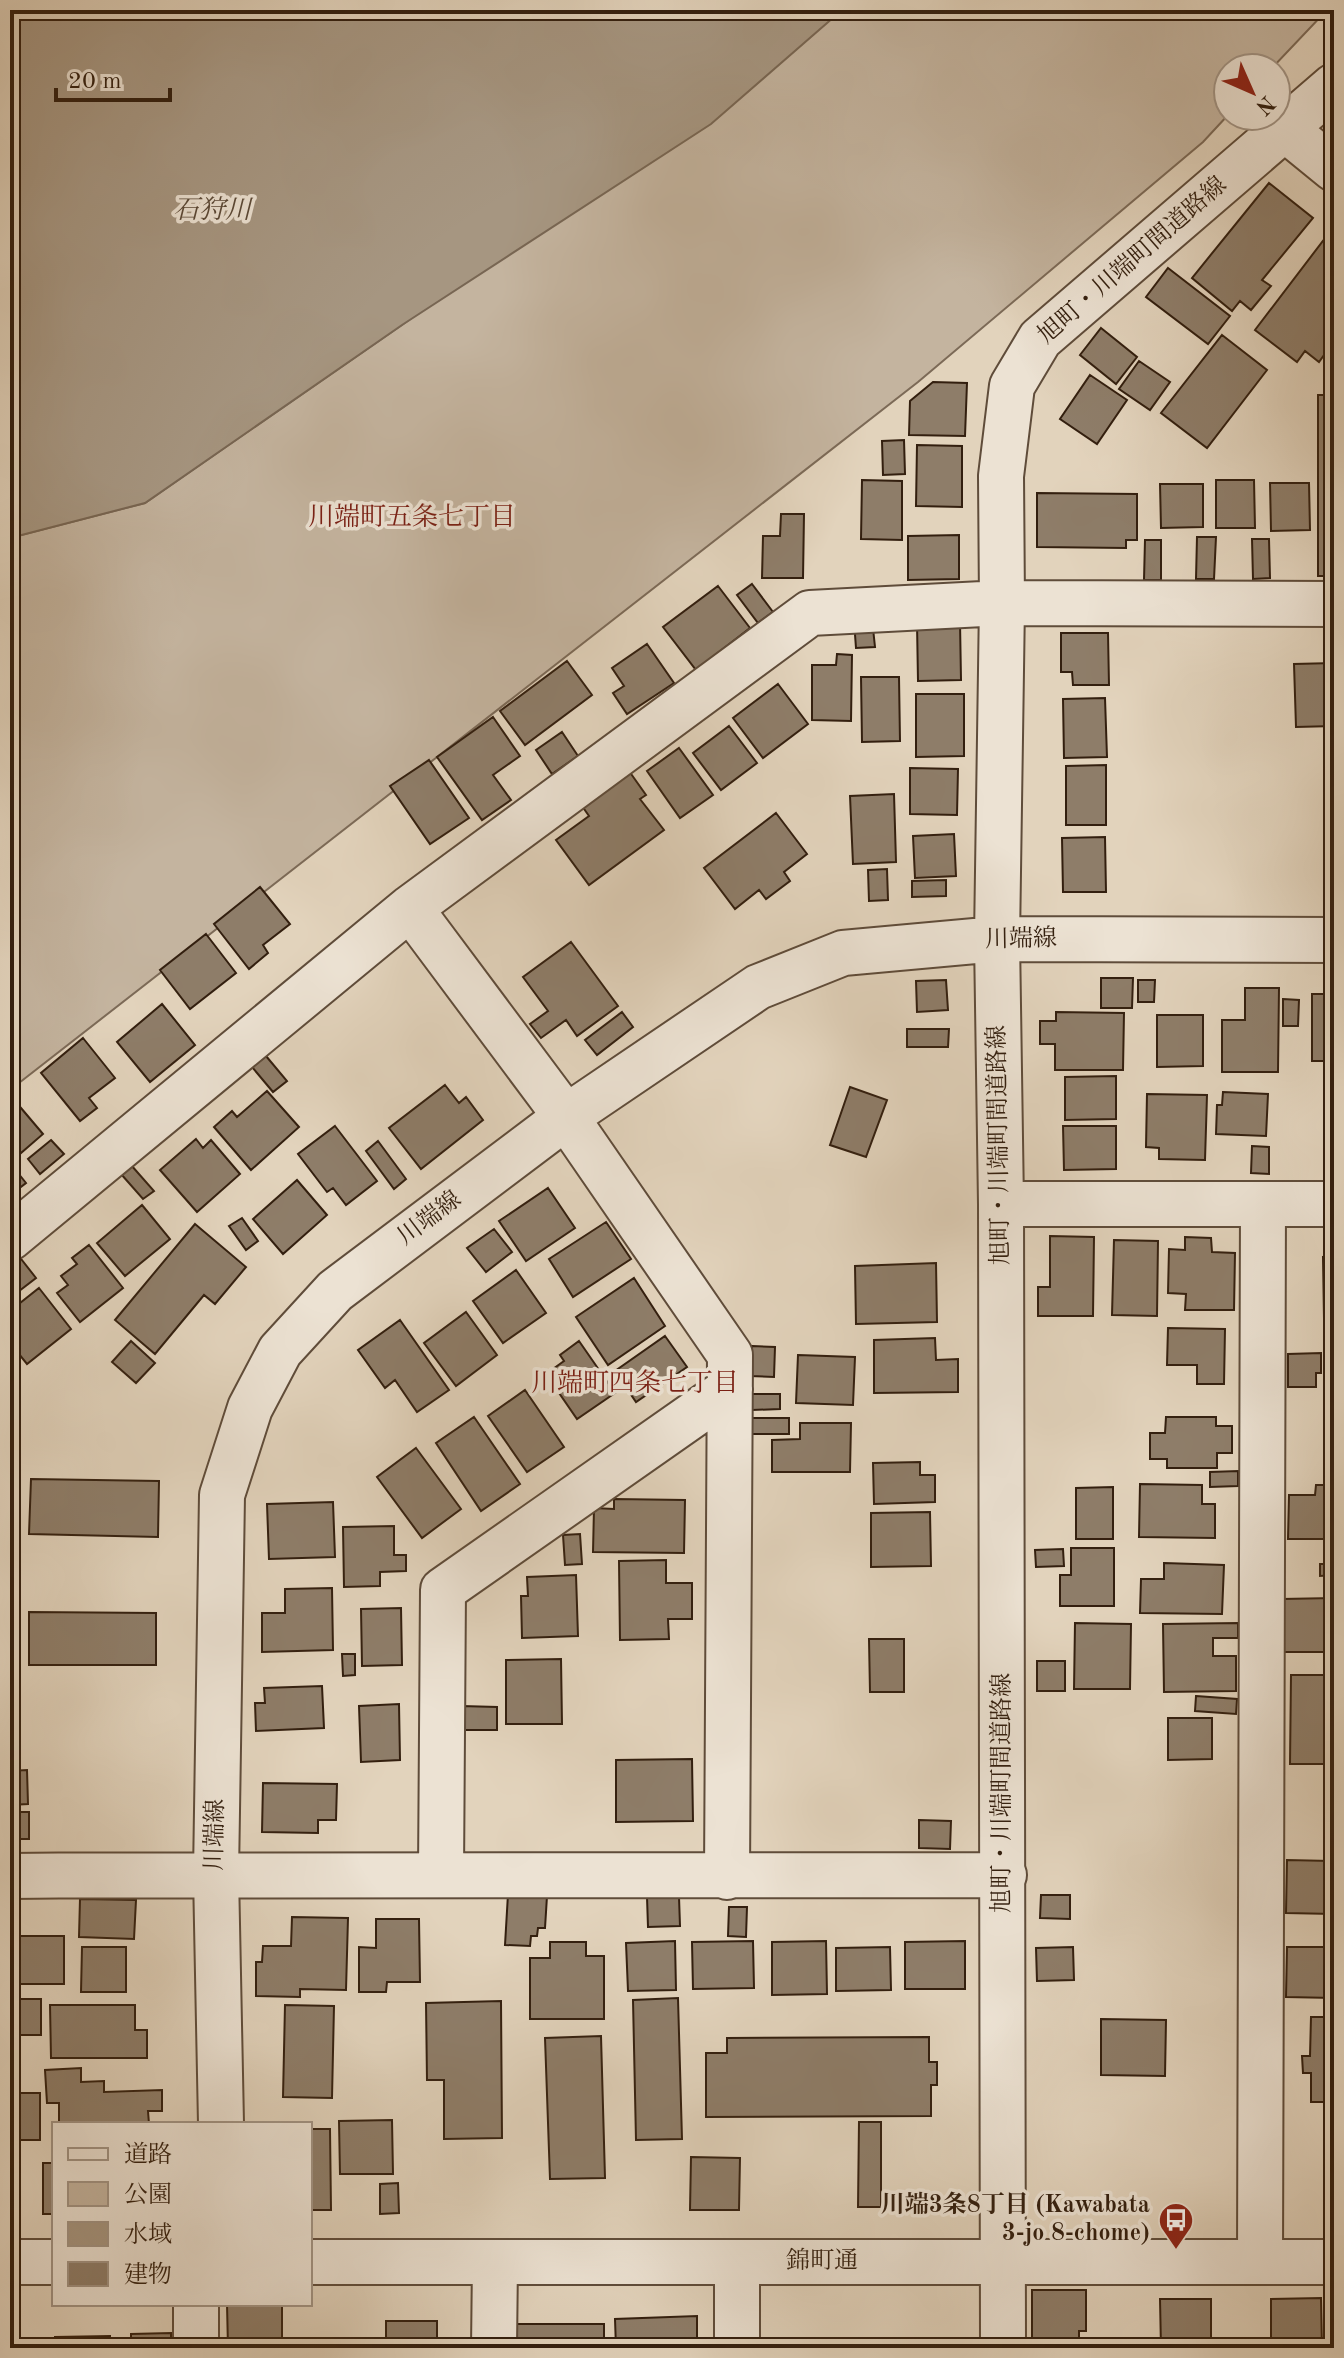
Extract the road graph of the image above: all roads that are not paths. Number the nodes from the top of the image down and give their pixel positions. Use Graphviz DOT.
graph roads {
  1 [pos="1334,86"];
  2 [pos="1292,123"];
  3 [pos="1282,132"];
  4 [pos="1289,132"];
  5 [pos="1334,169"];
  6 [pos="1002,603"];
  7 [pos="1334,604"];
  8 [pos="410,908"];
  9 [pos="997,939"];
  10 [pos="1334,940"];
  11 [pos="566,1117"];
  12 [pos="1001,1204"];
  13 [pos="1263,1204"];
  14 [pos="1334,1204"];
  15 [pos="10,1238"];
  16 [pos="730,1389"];
  17 [pos="216,1874"];
  18 [pos="441,1874"];
  19 [pos="1004,1875"];
  20 [pos="10,1876"];
  21 [pos="727,1877"];
  22 [pos="221,2122"];
  23 [pos="10,2262"];
  24 [pos="52,2262"];
  25 [pos="312,2262"];
  26 [pos="495,2262"];
  27 [pos="737,2262"];
  28 [pos="1003,2262"];
  29 [pos="1260,2262"];
  30 [pos="1334,2262"];
  31 [pos="196,2306"];
  32 [pos="196,2348"];
  33 [pos="494,2348"];
  34 [pos="737,2348"];
  35 [pos="1003,2348"];
  1 -- 2 [label="street, 旭町・川端町間道路線"];
  3 -- 6 [label="street, 旭町・川端町間道路線"];
  4 -- 5 [label="street"];
  6 -- 7 [label="street"];
  6 -- 8 [label="street"];
  6 -- 9 [label="street, 旭町・川端町間道路線"];
  8 -- 11 [label="street"];
  8 -- 15 [label="street"];
  9 -- 10 [label="street, 川端線"];
  9 -- 11 [label="street, 川端線"];
  9 -- 12 [label="street, 旭町・川端町間道路線"];
  11 -- 16 [label="street"];
  11 -- 17 [label="street, 川端線"];
  12 -- 13 [label="street"];
  12 -- 19 [label="street, 旭町・川端町間道路線"];
  13 -- 14 [label="street"];
  13 -- 29 [label="street"];
  16 -- 18 [label="street"];
  16 -- 21 [label="street"];
  17 -- 18 [label="street"];
  17 -- 20 [label="street"];
  17 -- 22 [label="street, 川端線"];
  18 -- 21 [label="street"];
  19 -- 21 [label="street"];
  19 -- 28 [label="street, 旭町・川端町間道路線"];
  23 -- 24 [label="street"];
  25 -- 26 [label="street, 錦町通"];
  26 -- 27 [label="street, 錦町通"];
  26 -- 33 [label="street"];
  27 -- 28 [label="street, 錦町通"];
  27 -- 34 [label="street"];
  28 -- 29 [label="street, 錦町通"];
  28 -- 35 [label="street, 旭町・川端町間道路線"];
  29 -- 30 [label="street, 錦町通"];
  31 -- 32 [label="street"];
}
